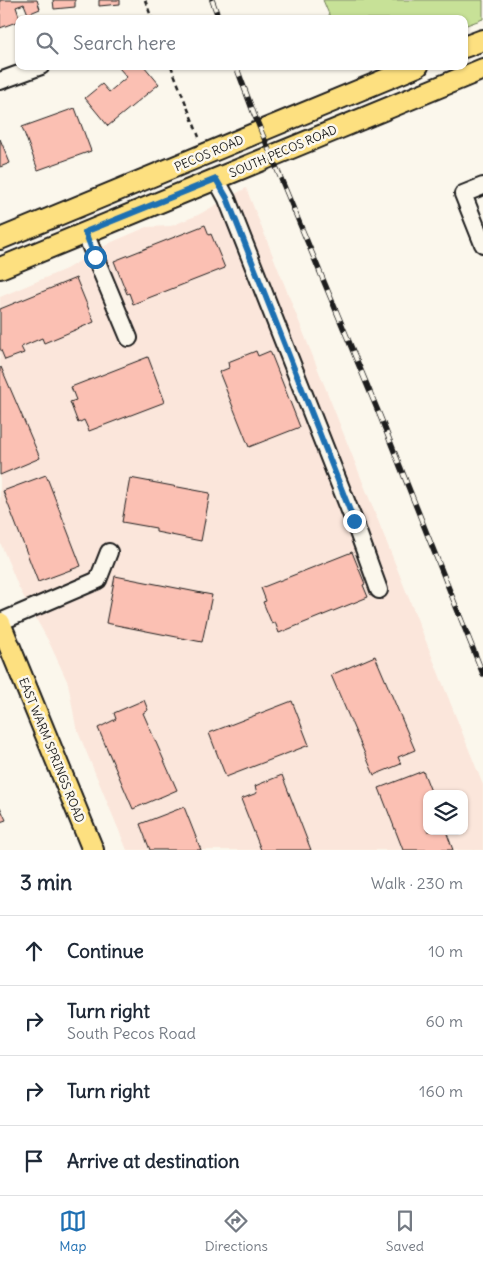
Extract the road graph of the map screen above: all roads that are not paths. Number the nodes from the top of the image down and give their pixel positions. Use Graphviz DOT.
graph roads {
  1 [pos="483,40"];
  2 [pos="468,46"];
  3 [pos="483,69"];
  4 [pos="30,70"];
  5 [pos="408,70"];
  6 [pos="0,81"];
  7 [pos="216,179"];
  8 [pos="483,186"];
  9 [pos="85,232"];
  10 [pos="0,240"];
  11 [pos="483,244"];
  12 [pos="0,268"];
  13 [pos="129,338"];
  14 [pos="109,552"];
  15 [pos="379,590"];
  16 [pos="0,622"];
  17 [pos="93,850"];
  1 -- 2 [label="main road"];
  3 -- 7 [label="main road, SOUTH PECOS ROAD"];
  4 -- 6 [label="street"];
  5 -- 10 [label="main road, PECOS ROAD"];
  7 -- 9 [label="main road, SOUTH PECOS ROAD"];
  7 -- 15 [label="street"];
  8 -- 11 [label="street"];
  9 -- 12 [label="main road, SOUTH PECOS ROAD"];
  9 -- 13 [label="street"];
  14 -- 16 [label="street"];
  16 -- 17 [label="main road, EAST WARM SPRINGS ROAD"];
}
